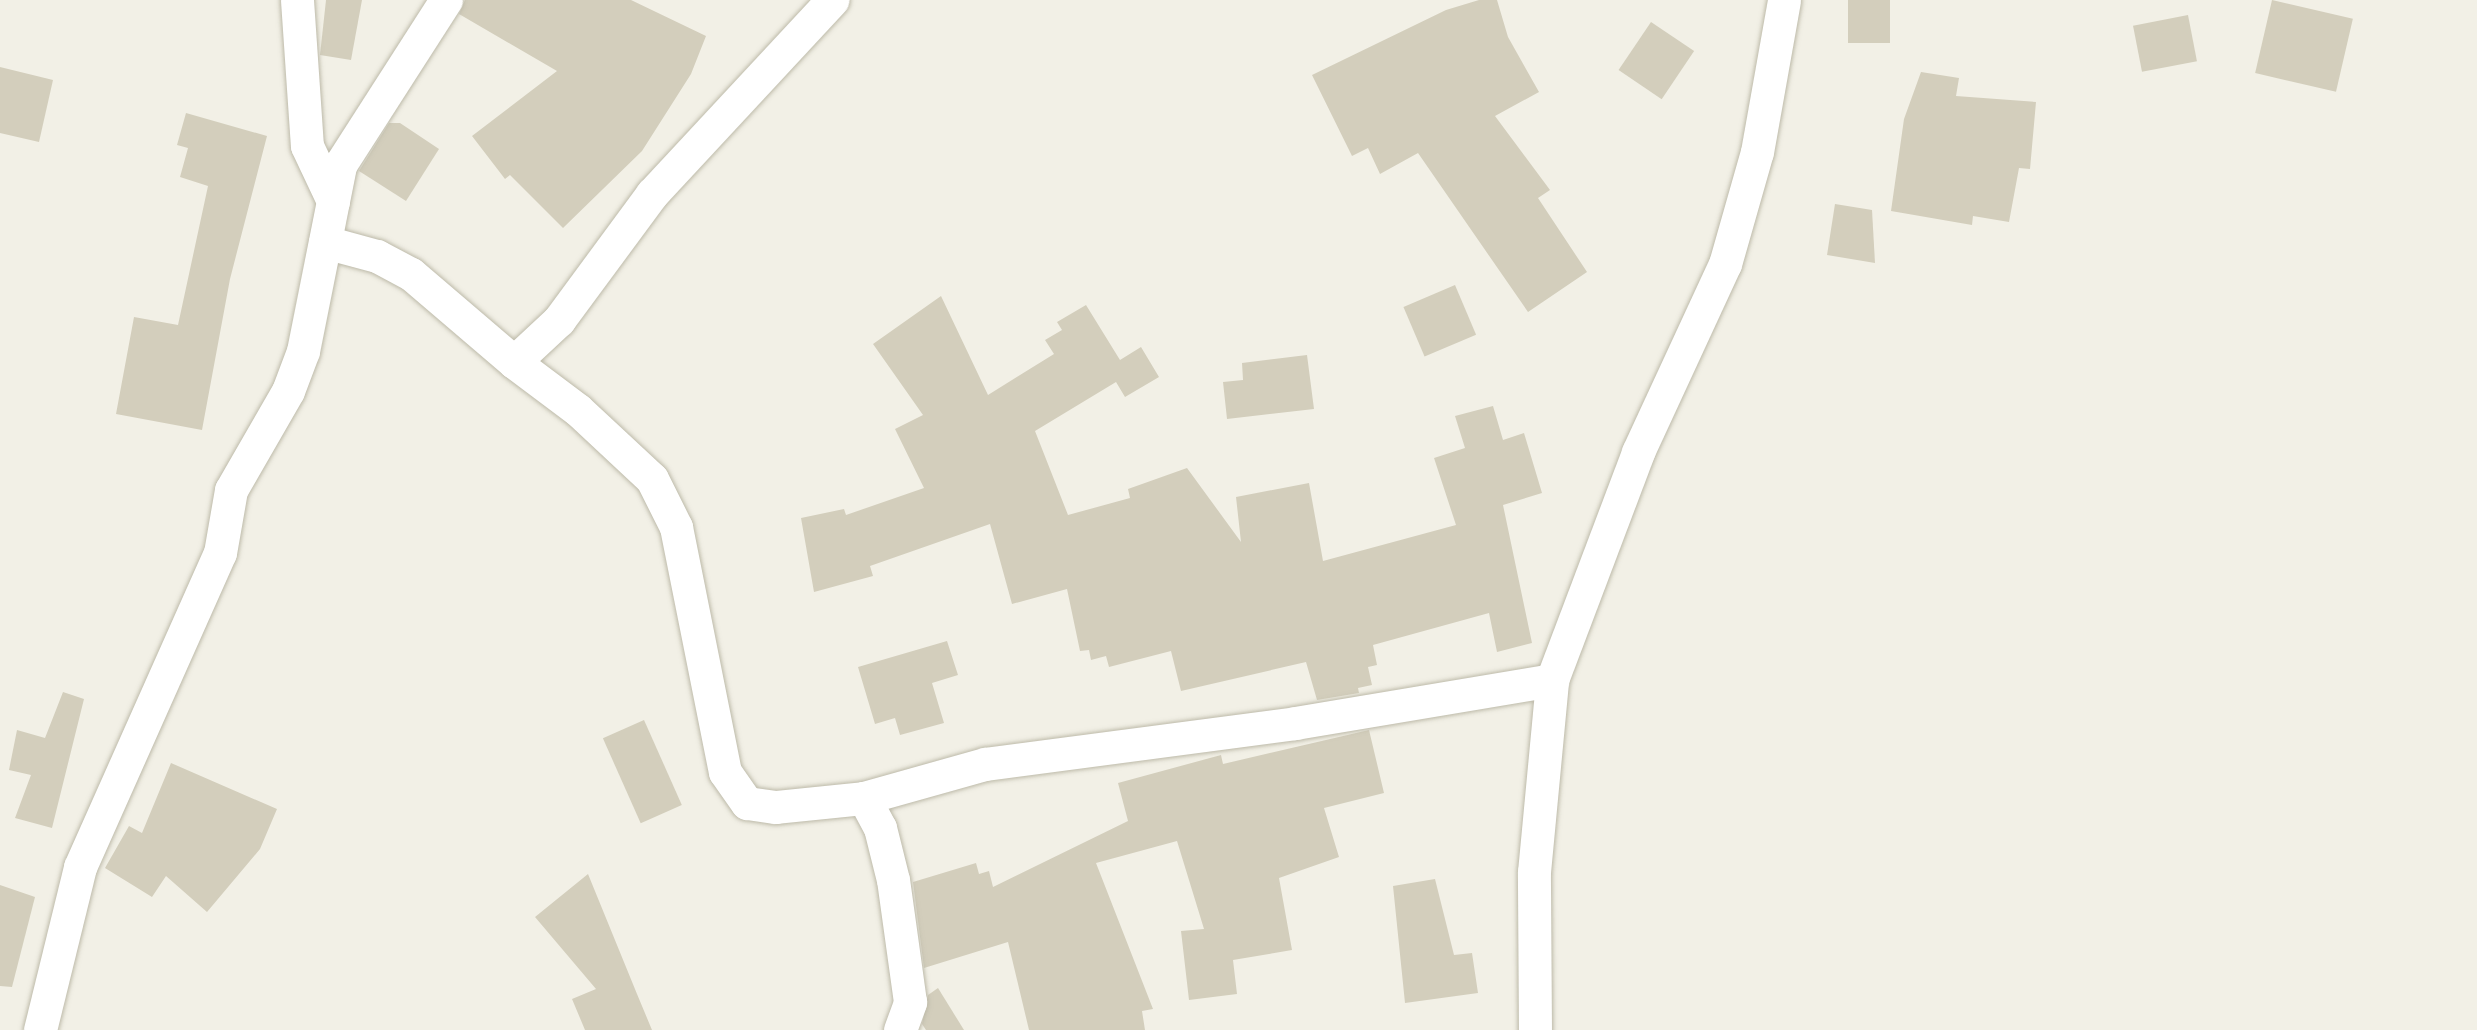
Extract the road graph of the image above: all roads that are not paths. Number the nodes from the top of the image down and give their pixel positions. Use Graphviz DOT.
graph roads {
  1 [pos="297,0"];
  2 [pos="446,0"];
  3 [pos="832,0"];
  4 [pos="1784,0"];
  5 [pos="333,201"];
  6 [pos="325,242"];
  7 [pos="514,362"];
  8 [pos="1552,680"];
  9 [pos="864,798"];
  10 [pos="40,1030"];
  11 [pos="900,1030"];
  12 [pos="1535,1030"];
  1 -- 5 [label="street"];
  2 -- 5 [label="street"];
  3 -- 7 [label="street"];
  4 -- 8 [label="street"];
  5 -- 6 [label="street"];
  6 -- 7 [label="street"];
  6 -- 10 [label="street"];
  7 -- 9 [label="street"];
  8 -- 9 [label="street"];
  8 -- 12 [label="street"];
  9 -- 11 [label="street"];
}
